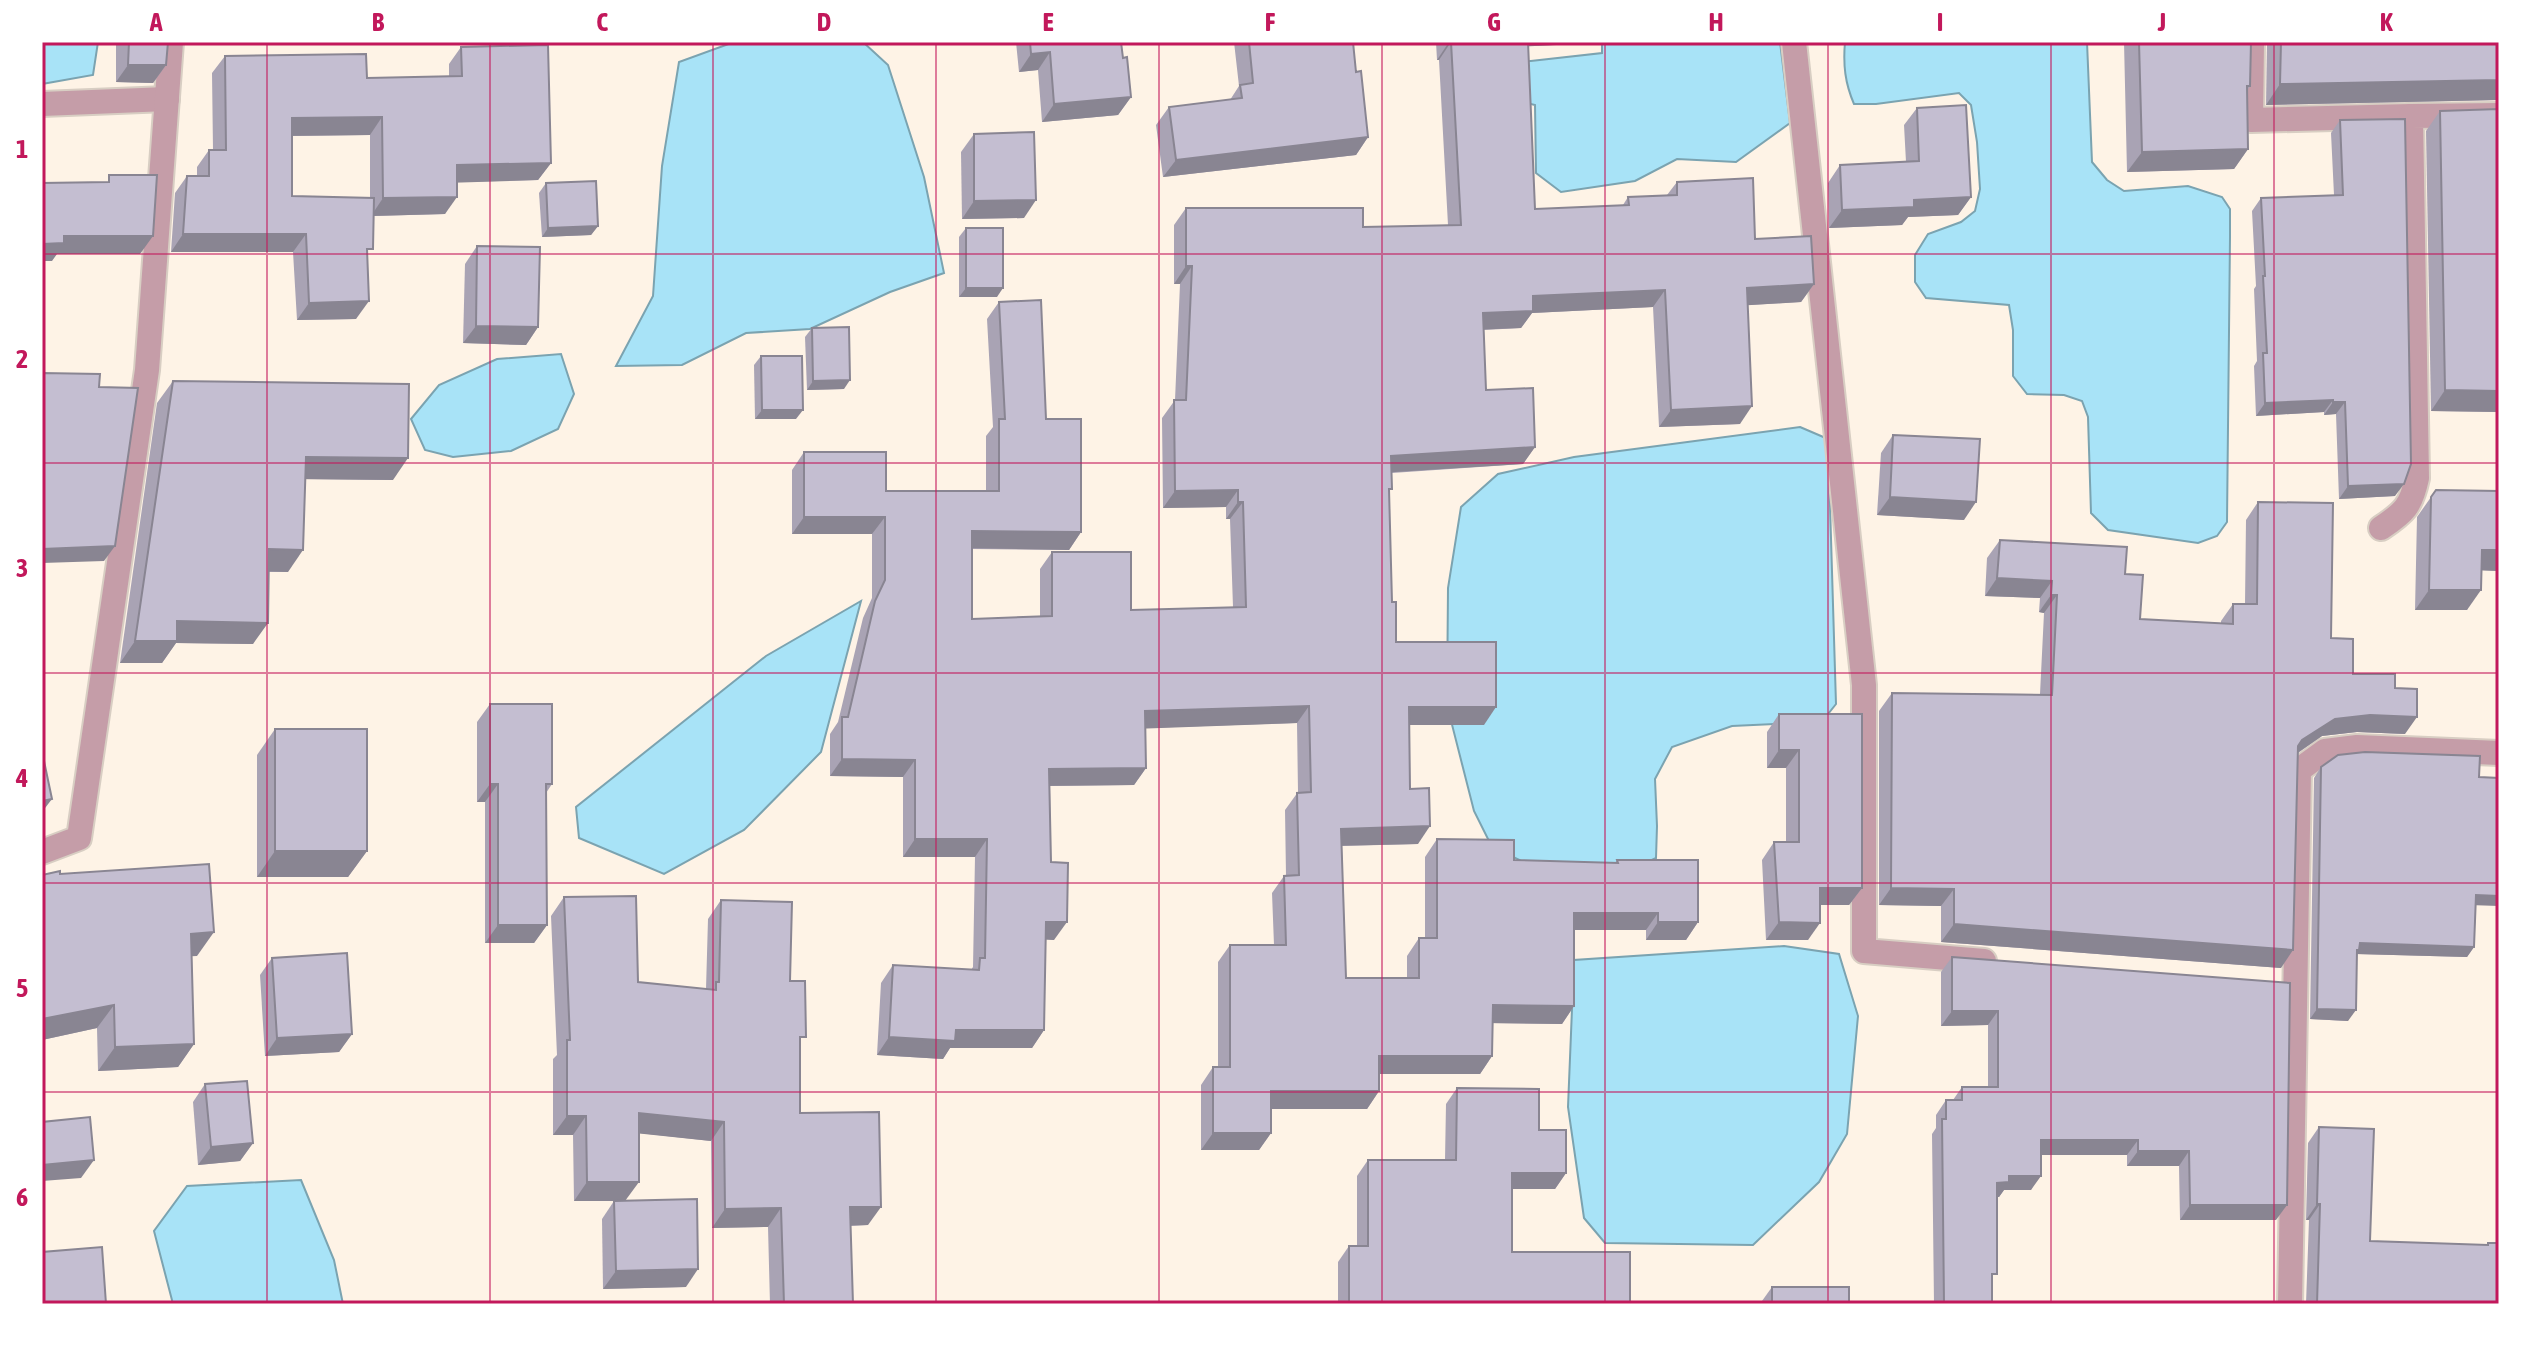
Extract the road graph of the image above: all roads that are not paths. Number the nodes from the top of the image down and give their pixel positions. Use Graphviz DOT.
graph roads {
  1 [pos="171,42"];
  2 [pos="1794,42"];
  3 [pos="2252,42"];
  4 [pos="167,99"];
  5 [pos="42,104"];
  6 [pos="2499,115"];
  7 [pos="2411,116"];
  8 [pos="2381,528"];
  9 [pos="2499,753"];
  10 [pos="42,852"];
  11 [pos="2003,962"];
  12 [pos="2290,1304"];
  1 -- 4 [label="street"];
  2 -- 11 [label="street"];
  3 -- 7 [label="street"];
  4 -- 5 [label="street"];
  4 -- 10 [label="street"];
  6 -- 7 [label="street"];
  7 -- 8 [label="street"];
  9 -- 12 [label="street"];
}
